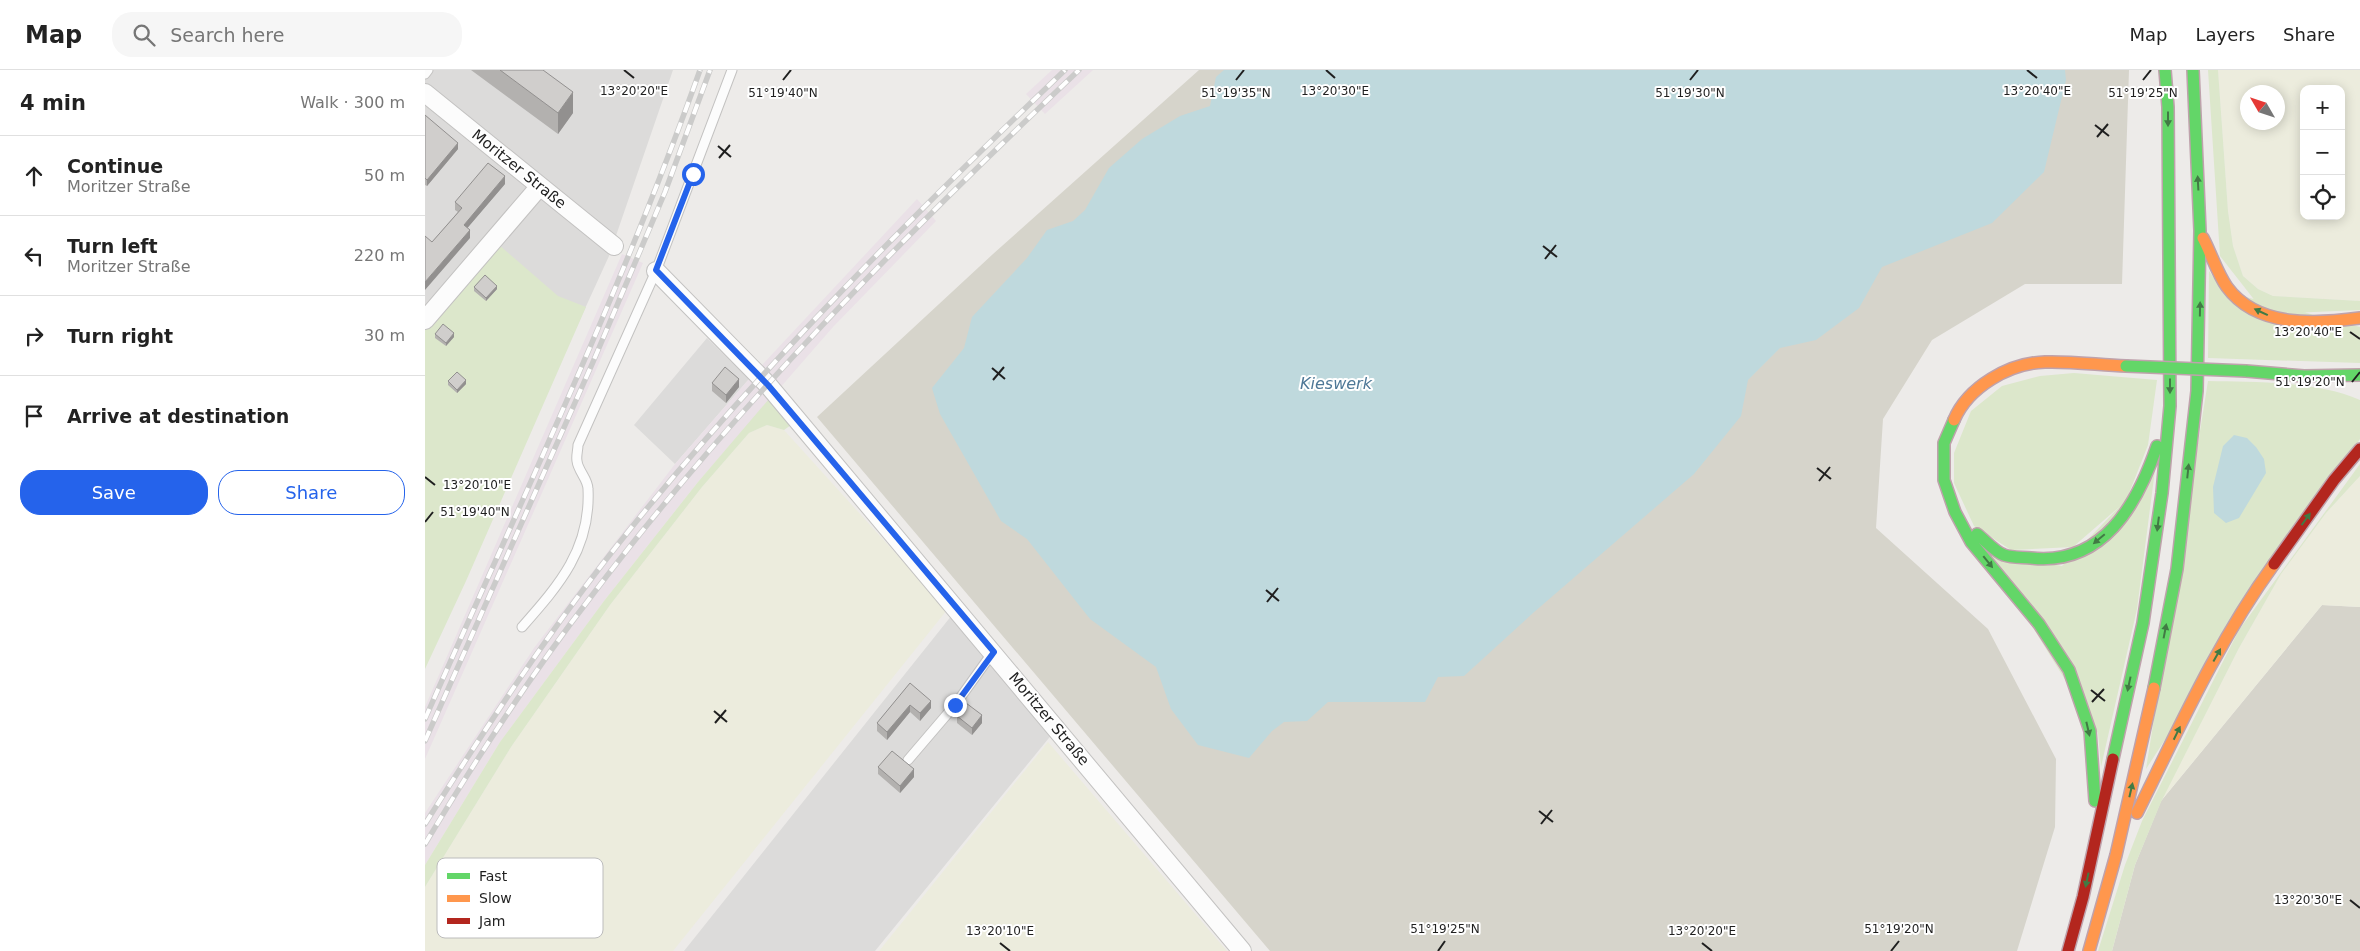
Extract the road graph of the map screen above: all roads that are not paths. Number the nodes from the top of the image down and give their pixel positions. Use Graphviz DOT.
graph roads {
  1 [pos="428,70"];
  2 [pos="732,70"];
  3 [pos="2165,70"];
  4 [pos="2193,70"];
  5 [pos="425,74"];
  6 [pos="425,93"];
  7 [pos="540,186"];
  8 [pos="2200,231"];
  9 [pos="614,246"];
  10 [pos="656,270"];
  11 [pos="2360,318"];
  12 [pos="425,320"];
  13 [pos="2360,375"];
  14 [pos="2170,406"];
  15 [pos="2360,449"];
  16 [pos="1961,521"];
  17 [pos="522,627"];
  18 [pos="994,652"];
  19 [pos="908,760"];
  20 [pos="2097,832"];
  21 [pos="2116,855"];
  22 [pos="1242,951"];
  23 [pos="2068,951"];
  24 [pos="2089,951"];
  1 -- 5 [label="lane"];
  2 -- 10 [label="lane"];
  3 -- 14 [label="highway, one-way"];
  8 -- 4 [label="highway, one-way"];
  6 -- 7 [label="street, Moritzer Straße"];
  7 -- 9 [label="street, Moritzer Straße"];
  7 -- 12 [label="street"];
  11 -- 8 [label="highway, one-way"];
  21 -- 8 [label="highway, one-way"];
  10 -- 17 [label="lane"];
  10 -- 18 [label="street, Moritzer Straße"];
  13 -- 16 [label="highway, bridge"];
  14 -- 16 [label="highway, one-way"];
  14 -- 20 [label="highway, one-way"];
  21 -- 15 [label="highway, one-way"];
  16 -- 20 [label="highway, one-way"];
  18 -- 19 [label="lane"];
  18 -- 22 [label="street, Moritzer Straße"];
  20 -- 23 [label="highway, one-way"];
  21 -- 24 [label="highway"];
}
